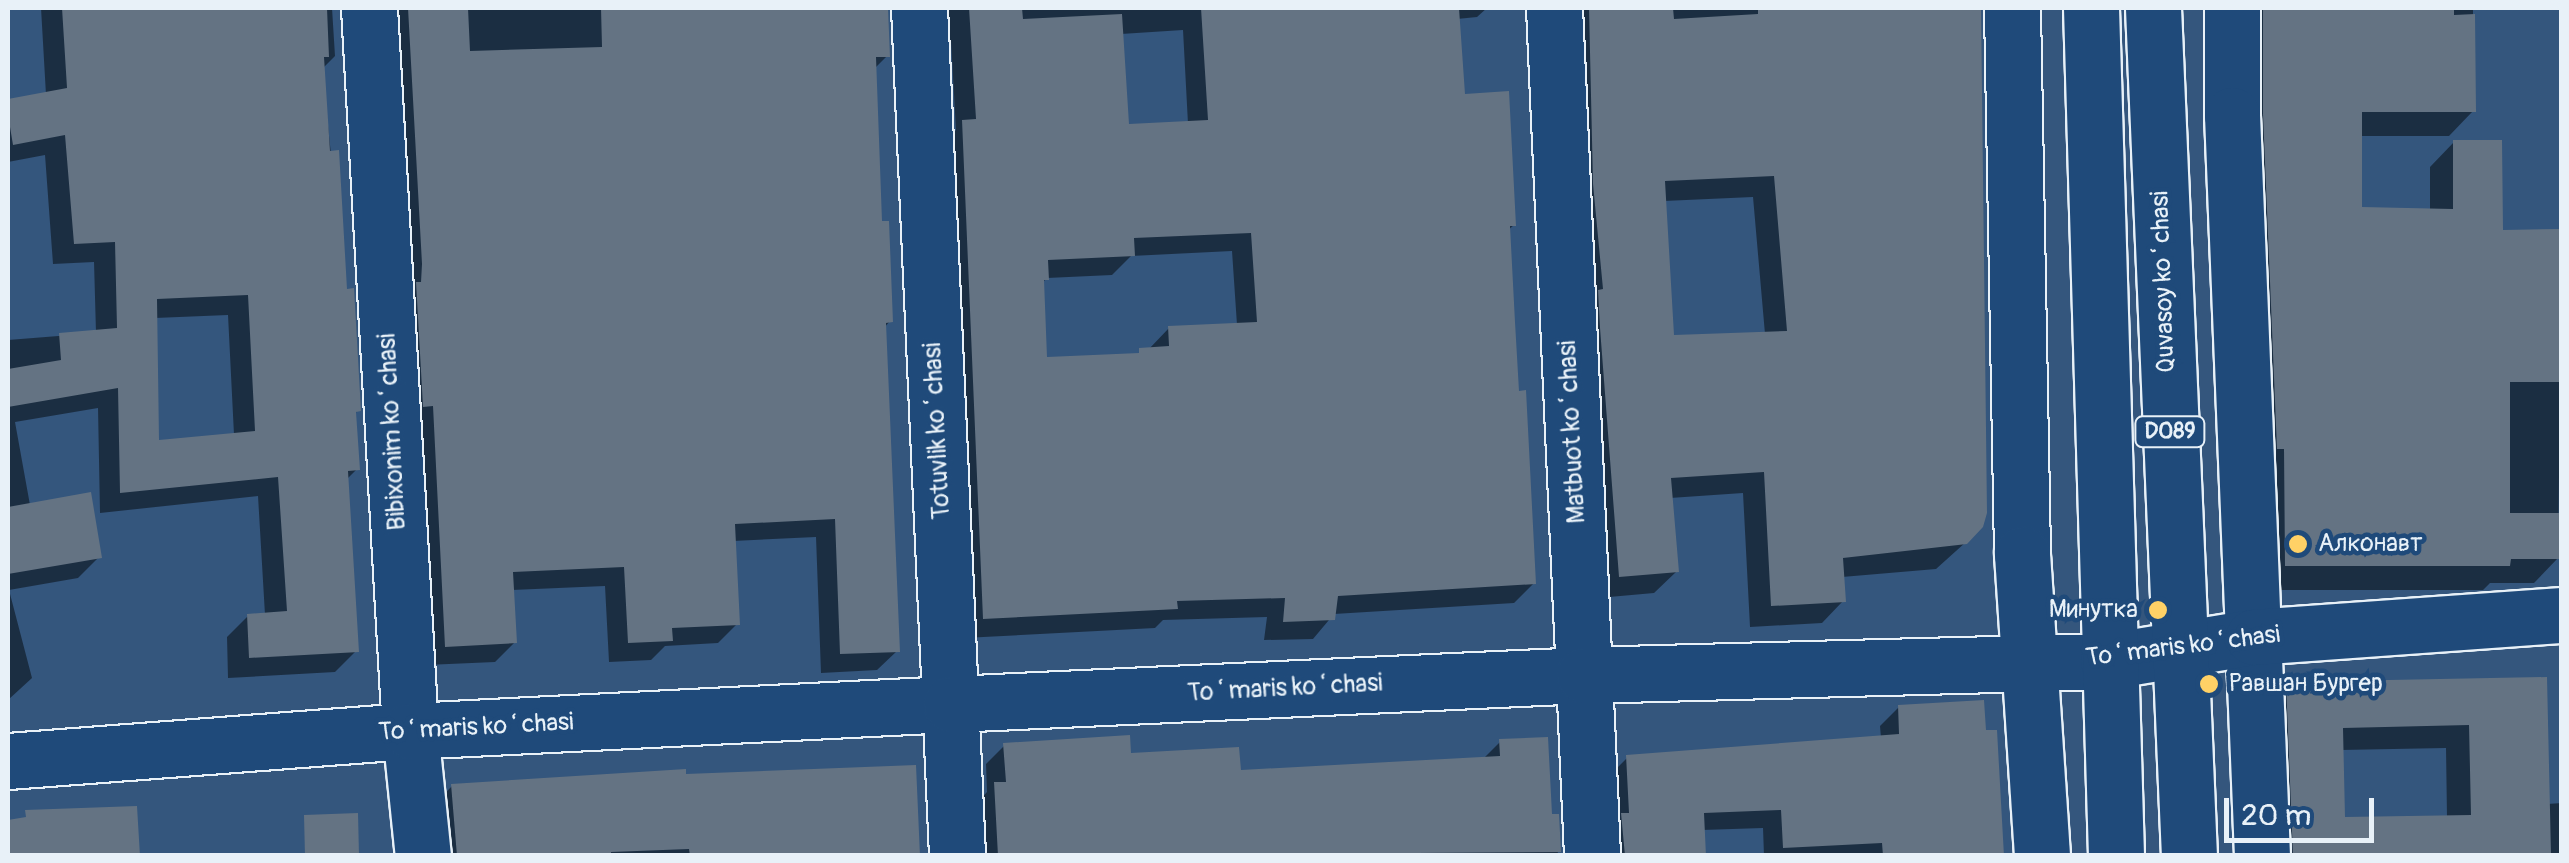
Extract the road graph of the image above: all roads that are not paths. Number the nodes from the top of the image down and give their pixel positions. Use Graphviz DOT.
graph roads {
  1 [pos="369,8"];
  2 [pos="919,8"];
  3 [pos="1554,8"];
  4 [pos="2012,8"];
  5 [pos="2091,8"];
  6 [pos="2153,8"];
  7 [pos="2232,8"];
  8 [pos="2562,615"];
  9 [pos="2253,636"];
  10 [pos="2179,648"];
  11 [pos="2030,661"];
  12 [pos="2108,661"];
  13 [pos="1584,675"];
  14 [pos="950,704"];
  15 [pos="410,731"];
  16 [pos="8,761"];
  17 [pos="423,856"];
  18 [pos="957,856"];
  19 [pos="1592,856"];
  20 [pos="2042,856"];
  21 [pos="2116,856"];
  22 [pos="2188,856"];
  23 [pos="2262,856"];
  1 -- 15 [label="street, Bibixonim koʻchasi"];
  2 -- 14 [label="street, Totuvlik koʻchasi"];
  3 -- 13 [label="street, Matbuot koʻchasi"];
  4 -- 11 [label="street"];
  5 -- 12 [label="street, D089"];
  6 -- 10 [label="street, Quvasoy koʻchasi / D089"];
  7 -- 9 [label="street"];
  8 -- 9 [label="street, Toʻmaris koʻchasi"];
  9 -- 10 [label="street, Toʻmaris koʻchasi"];
  9 -- 23 [label="street"];
  10 -- 12 [label="street, Toʻmaris koʻchasi"];
  10 -- 22 [label="street, Quvasoy koʻchasi / D089"];
  11 -- 12 [label="street, Toʻmaris koʻchasi"];
  11 -- 13 [label="street, Toʻmaris koʻchasi"];
  11 -- 20 [label="street"];
  12 -- 21 [label="street, D089"];
  13 -- 14 [label="street, Toʻmaris koʻchasi"];
  13 -- 19 [label="street, Matbuot koʻchasi"];
  14 -- 15 [label="street, Toʻmaris koʻchasi"];
  14 -- 18 [label="street, Totuvlik koʻchasi"];
  15 -- 16 [label="street, Toʻmaris koʻchasi"];
  15 -- 17 [label="street, Bibixonim koʻchasi"];
}
